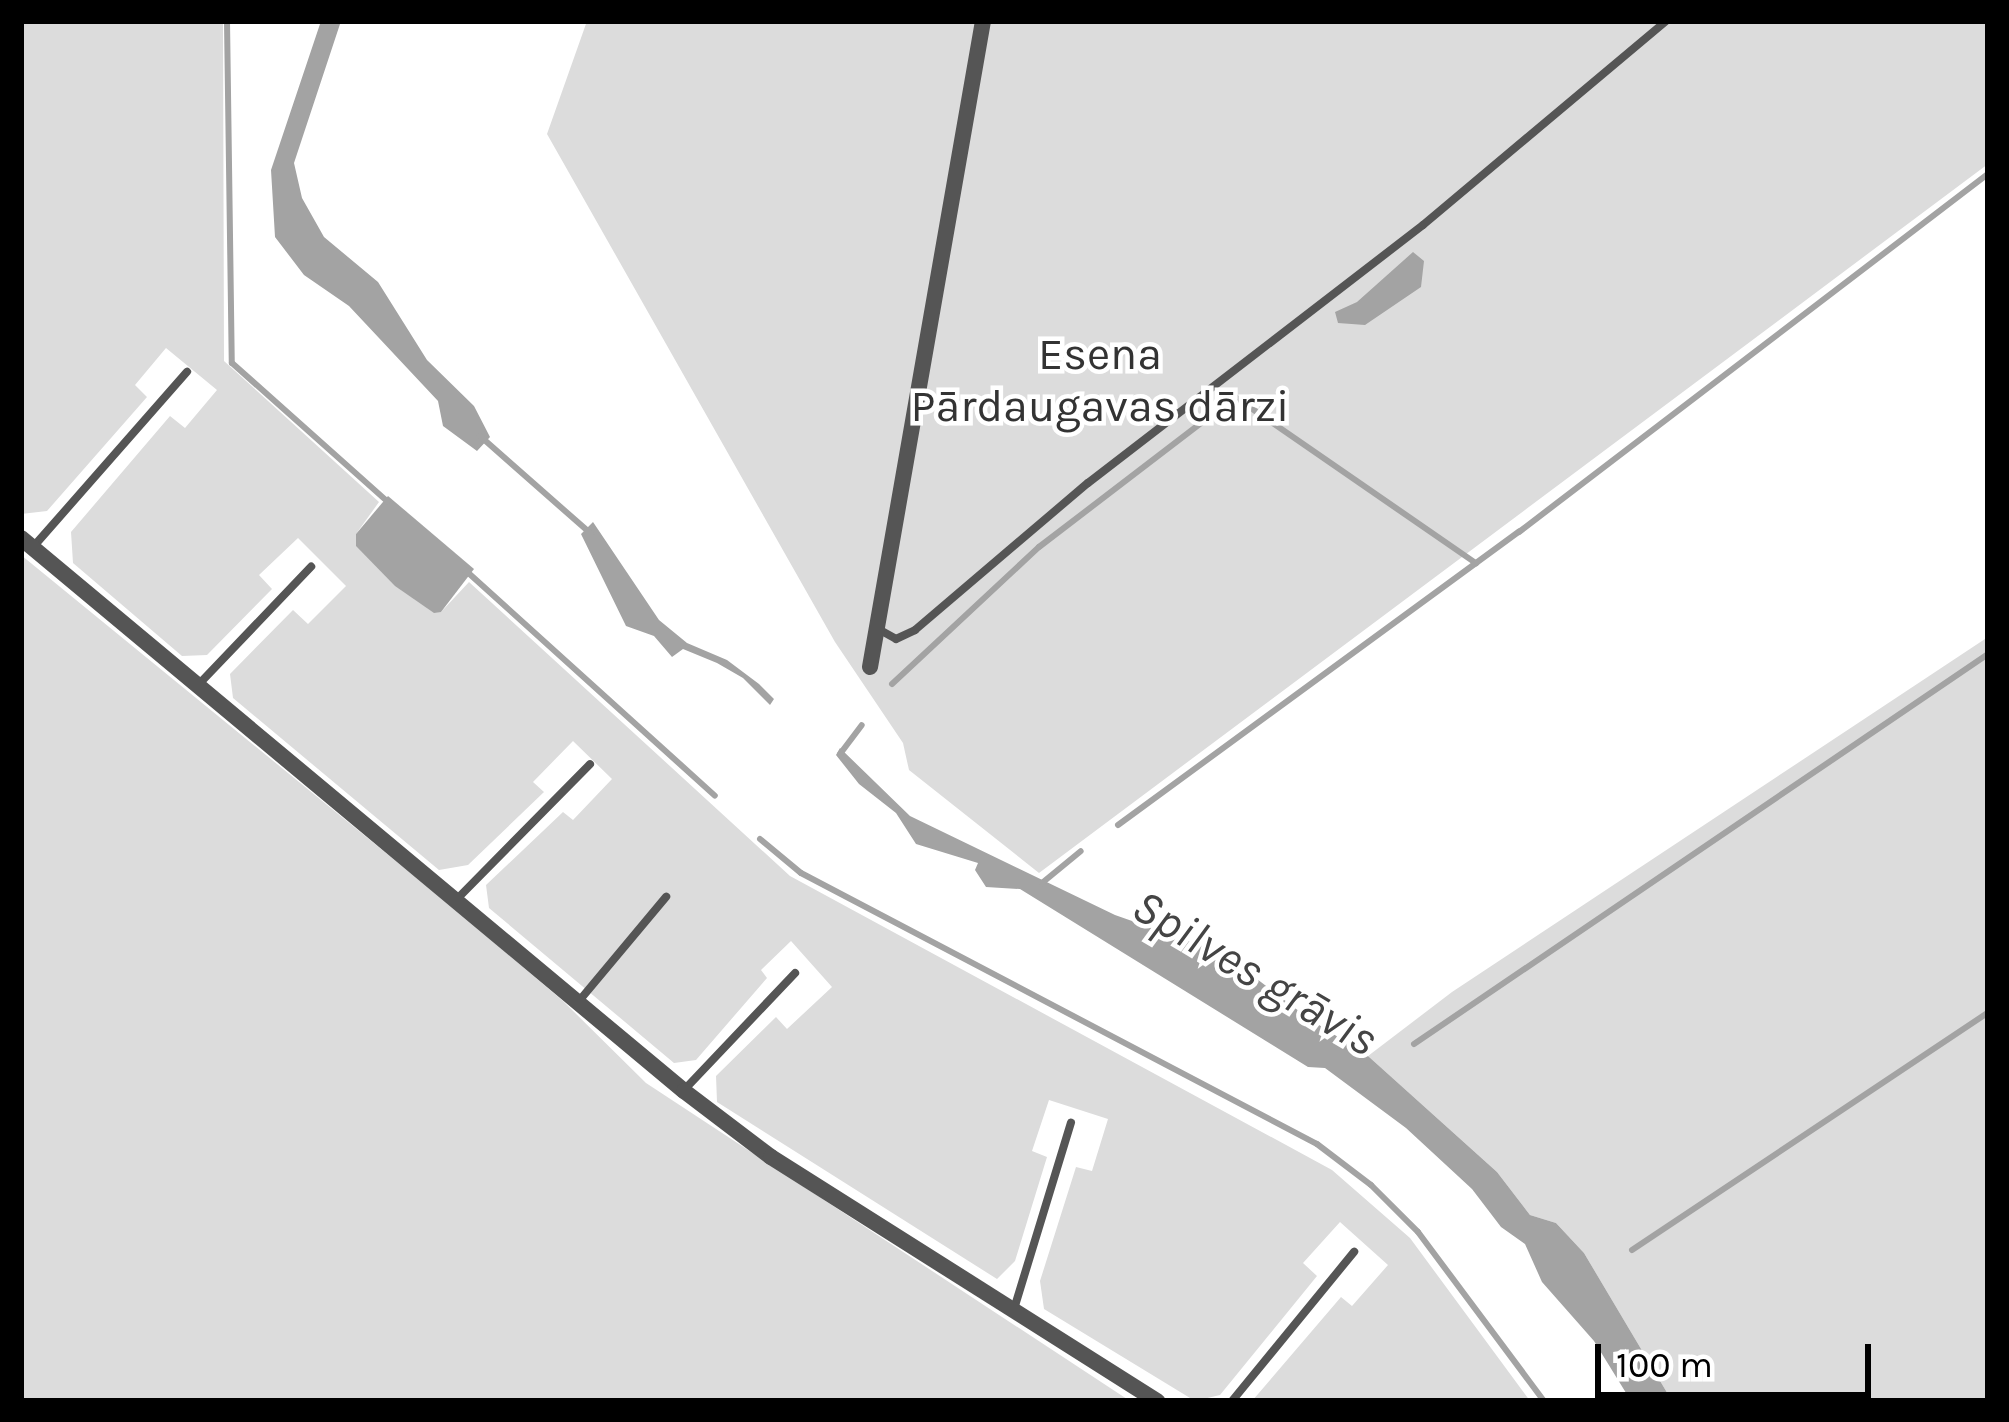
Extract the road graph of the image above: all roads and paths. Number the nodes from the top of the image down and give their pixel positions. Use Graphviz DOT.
graph roads {
  1 [pos="983,21"];
  2 [pos="1666,21"];
  3 [pos="187,372"];
  4 [pos="27,543"];
  5 [pos="311,567"];
  6 [pos="879,629"];
  7 [pos="870,667"];
  8 [pos="199,684"];
  9 [pos="590,764"];
  10 [pos="666,897"];
  11 [pos="458,898"];
  12 [pos="795,973"];
  13 [pos="579,1001"];
  14 [pos="684,1090"];
  15 [pos="1071,1122"];
  16 [pos="1354,1252"];
  17 [pos="1014,1309"];
  18 [pos="1157,1401"];
  19 [pos="1232,1401"];
  1 -- 6 [label="street"];
  2 -- 6 [label="lane"];
  3 -- 4 [label="lane"];
  4 -- 8 [label="street"];
  5 -- 8 [label="lane"];
  6 -- 7 [label="street"];
  8 -- 11 [label="street"];
  9 -- 11 [label="lane"];
  10 -- 13 [label="lane"];
  11 -- 13 [label="street"];
  12 -- 14 [label="lane"];
  13 -- 14 [label="street"];
  14 -- 17 [label="street"];
  15 -- 17 [label="lane"];
  16 -- 19 [label="lane"];
  17 -- 18 [label="street"];
}
